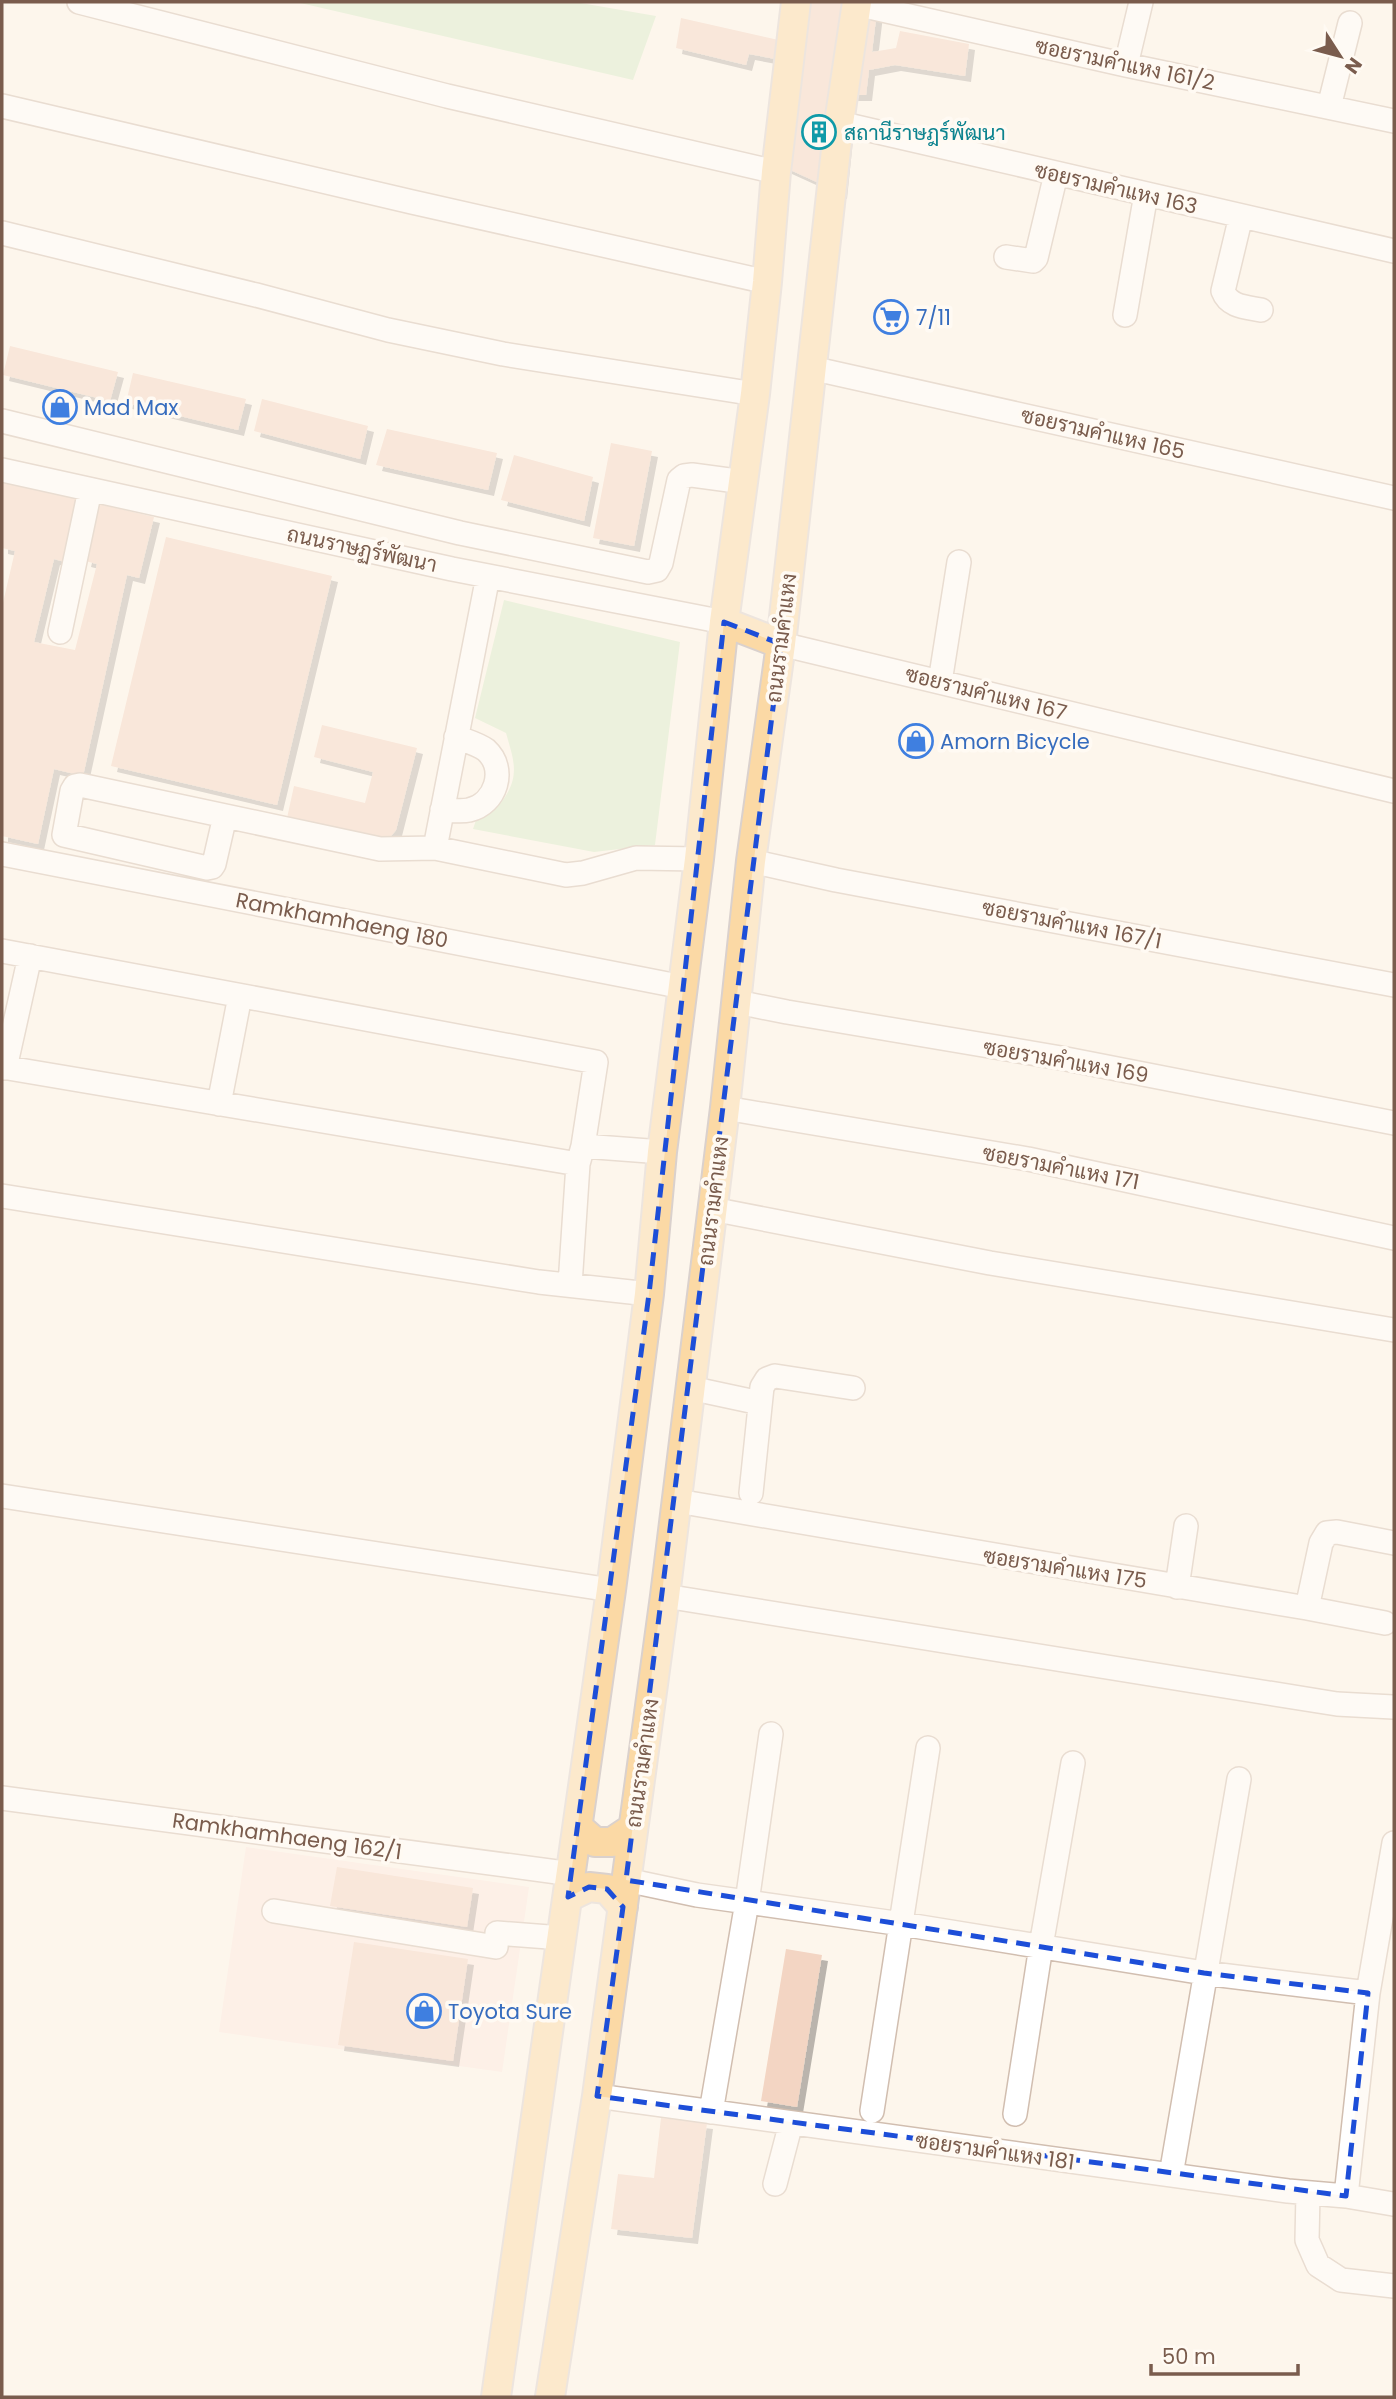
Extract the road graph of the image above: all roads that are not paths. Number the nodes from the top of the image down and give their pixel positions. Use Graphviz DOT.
graph roads {
  1 [pos="79,2"];
  2 [pos="796,2"];
  3 [pos="1141,2"];
  4 [pos="856,3"];
  5 [pos="1350,23"];
  6 [pos="1126,65"];
  7 [pos="2,106"];
  8 [pos="1329,107"];
  9 [pos="1394,121"];
  10 [pos="839,123"];
  11 [pos="776,172"];
  12 [pos="1056,174"];
  13 [pos="1146,194"];
  14 [pos="1241,216"];
  15 [pos="2,233"];
  16 [pos="1394,251"];
  17 [pos="1006,257"];
  18 [pos="767,282"];
  19 [pos="1261,310"];
  20 [pos="1125,315"];
  21 [pos="811,368"];
  22 [pos="755,394"];
  23 [pos="2,421"];
  24 [pos="2,470"];
  25 [pos="744,482"];
  26 [pos="90,490"];
  27 [pos="1394,498"];
  28 [pos="460,533"];
  29 [pos="959,562"];
  30 [pos="452,569"];
  31 [pos="488,576"];
  32 [pos="724,622"];
  33 [pos="60,632"];
  34 [pos="781,644"];
  35 [pos="940,682"];
  36 [pos="456,737"];
  37 [pos="1394,791"];
  38 [pos="442,810"];
  39 [pos="225,816"];
  40 [pos="435,848"];
  41 [pos="2,854"];
  42 [pos="699,859"];
  43 [pos="751,861"];
  44 [pos="2,951"];
  45 [pos="30,956"];
  46 [pos="1394,985"];
  47 [pos="683,987"];
  48 [pos="240,996"];
  49 [pos="737,1002"];
  50 [pos="3,1067"];
  51 [pos="219,1104"];
  52 [pos="725,1108"];
  53 [pos="1394,1123"];
  54 [pos="662,1152"];
  55 [pos="580,1155"];
  56 [pos="2,1196"];
  57 [pos="712,1209"];
  58 [pos="1394,1238"];
  59 [pos="569,1285"];
  60 [pos="649,1294"];
  61 [pos="1394,1330"];
  62 [pos="691,1388"];
  63 [pos="853,1388"];
  64 [pos="760,1403"];
  65 [pos="751,1493"];
  66 [pos="2,1496"];
  67 [pos="677,1501"];
  68 [pos="1186,1526"];
  69 [pos="1394,1543"];
  70 [pos="1177,1587"];
  71 [pos="611,1590"];
  72 [pos="665,1596"];
  73 [pos="1307,1608"];
  74 [pos="1385,1623"];
  75 [pos="1394,1707"];
  76 [pos="771,1734"];
  77 [pos="928,1748"];
  78 [pos="1073,1763"];
  79 [pos="1239,1780"];
  80 [pos="2,1798"];
  81 [pos="578,1827"];
  82 [pos="633,1828"];
  83 [pos="1394,1843"];
  84 [pos="570,1885"];
  85 [pos="624,1894"];
  86 [pos="747,1902"];
  87 [pos="274,1911"];
  88 [pos="902,1924"];
  89 [pos="562,1938"];
  90 [pos="1041,1946"];
  91 [pos="1204,1973"];
  92 [pos="1368,1993"];
  93 [pos="597,2096"];
  94 [pos="872,2111"];
  95 [pos="711,2112"];
  96 [pos="1015,2114"];
  97 [pos="790,2123"];
  98 [pos="1171,2175"];
  99 [pos="775,2183"];
  100 [pos="1308,2193"];
  101 [pos="1346,2196"];
  102 [pos="1393,2204"];
  103 [pos="1394,2287"];
  104 [pos="556,2396"];
  105 [pos="496,2397"];
  1 -- 11 [label="street"];
  2 -- 11 [label="main road"];
  3 -- 6 [label="street"];
  4 -- 6 [label="street, ซอยรามคำแหง 161/2"];
  4 -- 10 [label="main road, ถนนรามคำแหง"];
  5 -- 8 [label="street"];
  6 -- 8 [label="street, ซอยรามคำแหง 161/2"];
  7 -- 18 [label="street"];
  8 -- 9 [label="street, ซอยรามคำแหง 161/2"];
  10 -- 12 [label="street, ซอยรามคำแหง 163"];
  10 -- 21 [label="main road, ถนนรามคำแหง"];
  11 -- 18 [label="main road"];
  12 -- 13 [label="street, ซอยรามคำแหง 163"];
  12 -- 17 [label="street"];
  13 -- 14 [label="street, ซอยรามคำแหง 163"];
  13 -- 20 [label="street"];
  14 -- 16 [label="street, ซอยรามคำแหง 163"];
  14 -- 19 [label="street"];
  15 -- 22 [label="street"];
  18 -- 22 [label="main road"];
  21 -- 27 [label="street, ซอยรามคำแหง 165"];
  21 -- 34 [label="main road, ถนนรามคำแหง"];
  22 -- 25 [label="main road"];
  23 -- 28 [label="street"];
  24 -- 26 [label="street, ถนนราษฏร์พัฒนา"];
  25 -- 28 [label="street"];
  25 -- 32 [label="main road"];
  26 -- 30 [label="street, ถนนราษฏร์พัฒนา"];
  26 -- 33 [label="street"];
  28 -- 30 [label="street"];
  29 -- 35 [label="street"];
  30 -- 31 [label="street, ถนนราษฏร์พัฒนา"];
  31 -- 32 [label="street, ถนนราษฏร์พัฒนา"];
  31 -- 36 [label="street"];
  32 -- 34 [label="main road"];
  32 -- 42 [label="main road"];
  34 -- 35 [label="street, ซอยรามคำแหง 167"];
  34 -- 43 [label="main road, ถนนรามคำแหง"];
  35 -- 37 [label="street, ซอยรามคำแหง 167"];
  36 -- 38 [label="street"];
  36 -- 38 [label="street"];
  38 -- 40 [label="street"];
  39 -- 39 [label="street"];
  39 -- 40 [label="street"];
  40 -- 42 [label="street"];
  41 -- 47 [label="street, Ramkhamhaeng 180"];
  42 -- 47 [label="main road"];
  43 -- 46 [label="street, ซอยรามคำแหง 167/1"];
  43 -- 49 [label="main road, ถนนรามคำแหง"];
  44 -- 45 [label="street"];
  45 -- 48 [label="street"];
  45 -- 50 [label="street"];
  47 -- 54 [label="main road"];
  48 -- 51 [label="street"];
  48 -- 55 [label="street"];
  49 -- 52 [label="main road, ถนนรามคำแหง"];
  49 -- 53 [label="street, ซอยรามคำแหง 169"];
  50 -- 51 [label="street"];
  51 -- 55 [label="street"];
  52 -- 57 [label="main road, ถนนรามคำแหง"];
  52 -- 58 [label="street, ซอยรามคำแหง 171"];
  54 -- 55 [label="street"];
  54 -- 60 [label="main road"];
  55 -- 59 [label="street"];
  56 -- 59 [label="street"];
  57 -- 61 [label="street"];
  57 -- 62 [label="main road, ถนนรามคำแหง"];
  59 -- 60 [label="street"];
  60 -- 71 [label="main road"];
  62 -- 64 [label="street"];
  62 -- 67 [label="main road, ถนนรามคำแหง"];
  63 -- 64 [label="street"];
  64 -- 65 [label="street"];
  66 -- 71 [label="street"];
  67 -- 70 [label="street, ซอยรามคำแหง 175"];
  67 -- 72 [label="main road, ถนนรามคำแหง"];
  68 -- 70 [label="street"];
  69 -- 73 [label="street"];
  70 -- 73 [label="street, ซอยรามคำแหง 175"];
  71 -- 81 [label="main road"];
  72 -- 75 [label="street"];
  72 -- 82 [label="main road, ถนนรามคำแหง"];
  73 -- 74 [label="street, ซอยรามคำแหง 175"];
  76 -- 86 [label="street"];
  77 -- 88 [label="street"];
  78 -- 90 [label="street"];
  79 -- 91 [label="street"];
  80 -- 84 [label="street, Ramkhamhaeng 162/1"];
  81 -- 82 [label="main road"];
  81 -- 84 [label="main road"];
  82 -- 85 [label="main road, ถนนรามคำแหง"];
  83 -- 92 [label="street"];
  84 -- 85 [label="main road"];
  84 -- 89 [label="main road"];
  85 -- 86 [label="street"];
  85 -- 93 [label="main road, ถนนรามคำแหง"];
  86 -- 88 [label="street"];
  86 -- 95 [label="street"];
  87 -- 89 [label="street"];
  88 -- 90 [label="street"];
  88 -- 94 [label="street"];
  89 -- 105 [label="main road"];
  90 -- 91 [label="street"];
  90 -- 96 [label="street"];
  91 -- 92 [label="street"];
  91 -- 98 [label="street"];
  92 -- 101 [label="street"];
  93 -- 95 [label="street, ซอยรามคำแหง 181"];
  93 -- 104 [label="main road, ถนนรามคำแหง"];
  95 -- 97 [label="street, ซอยรามคำแหง 181"];
  97 -- 98 [label="street, ซอยรามคำแหง 181"];
  97 -- 99 [label="street"];
  98 -- 100 [label="street, ซอยรามคำแหง 181"];
  100 -- 101 [label="street, ซอยรามคำแหง 181"];
  100 -- 103 [label="street"];
  101 -- 102 [label="street, ซอยรามคำแหง 181"];
}
